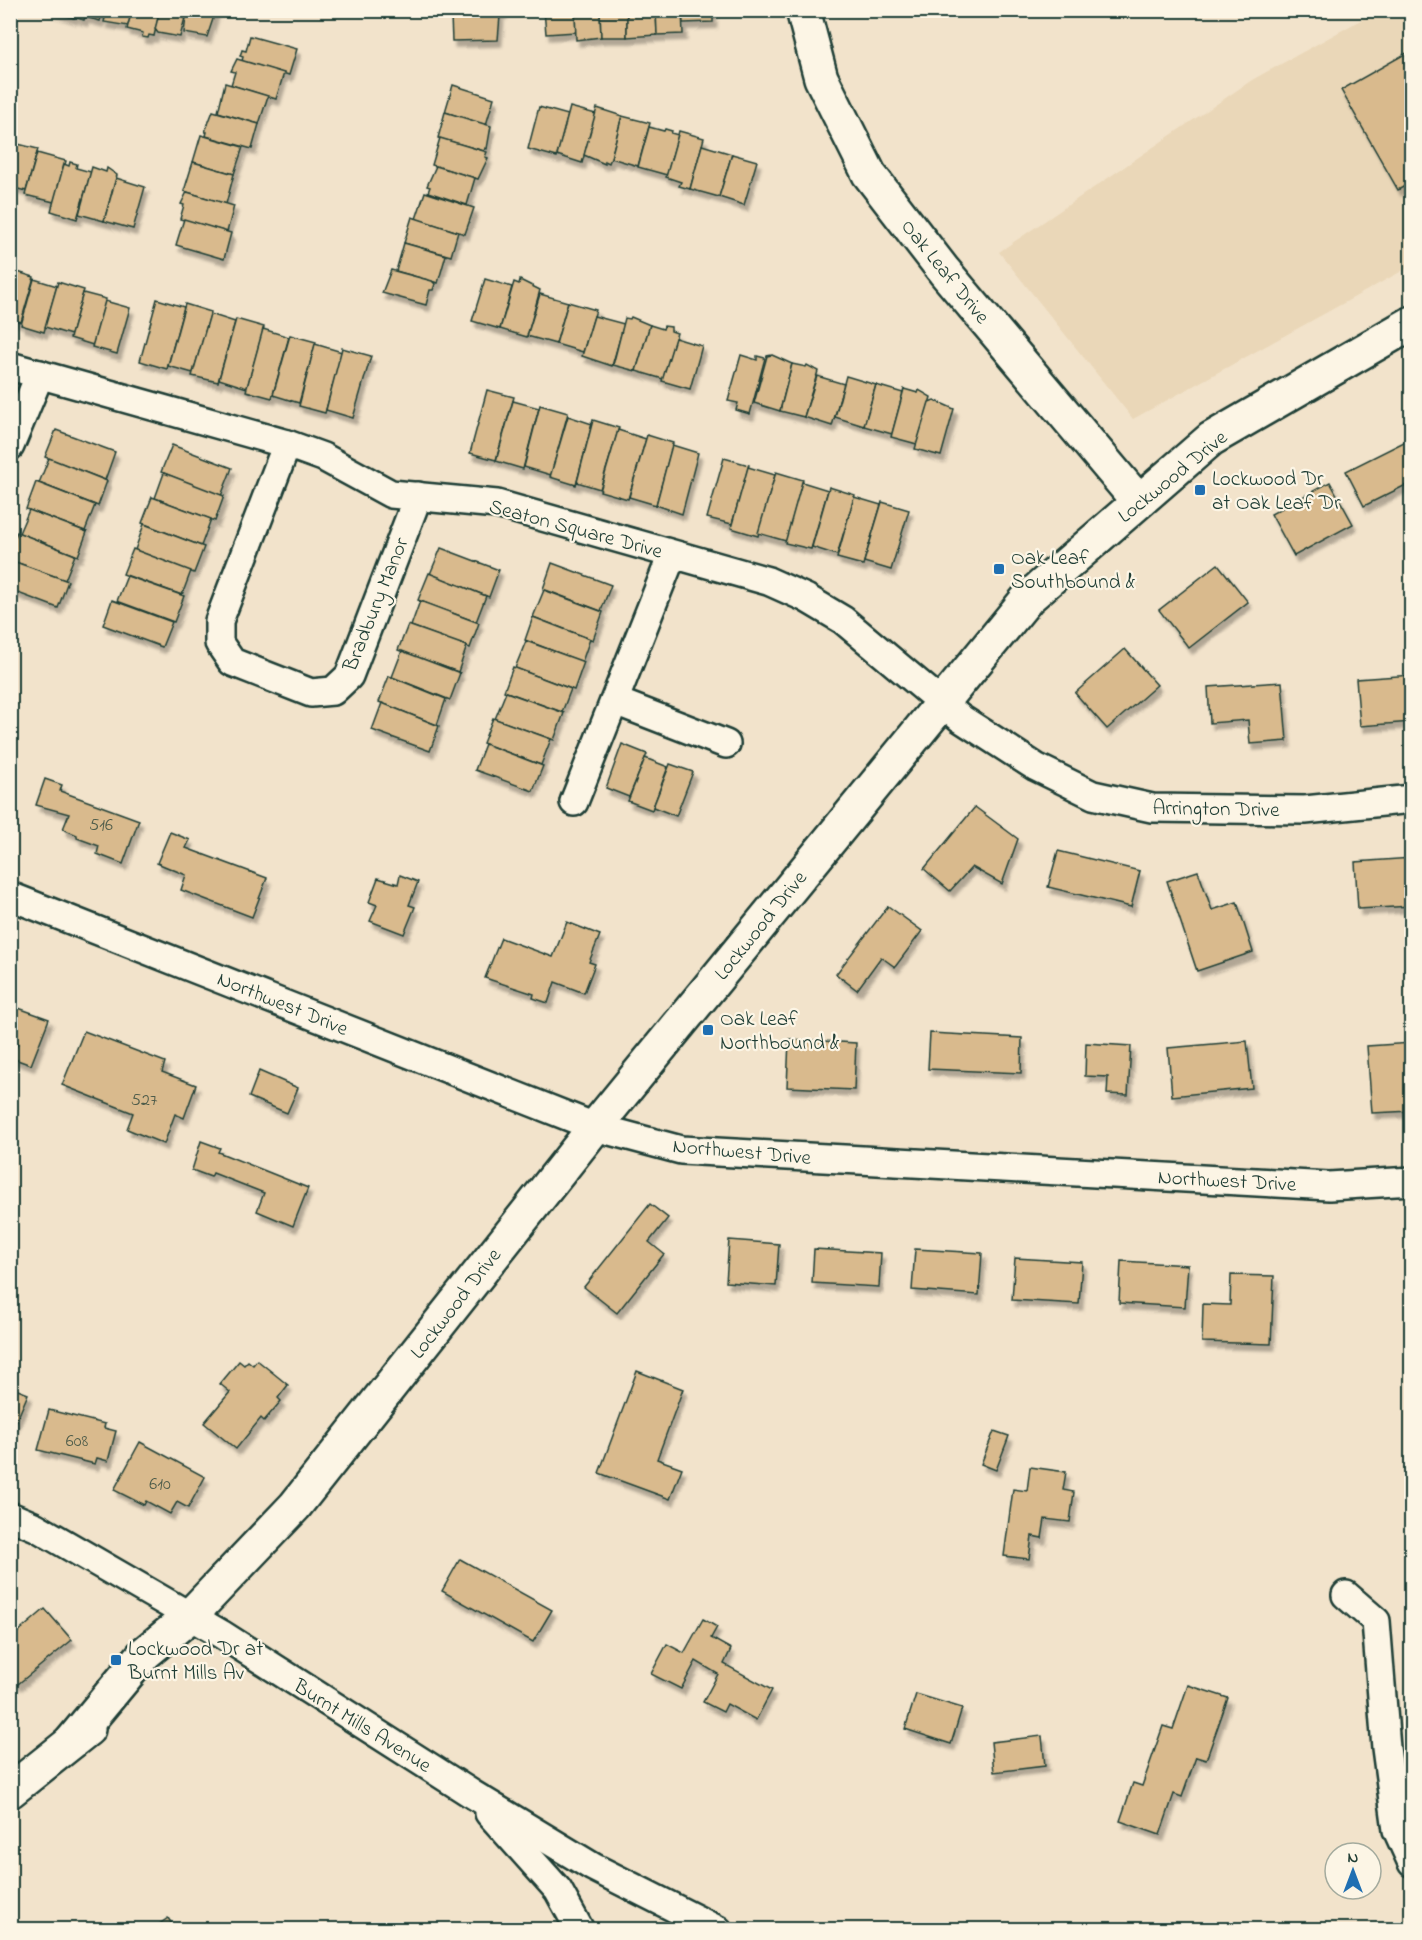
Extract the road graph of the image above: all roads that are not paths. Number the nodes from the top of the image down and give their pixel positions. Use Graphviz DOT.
graph roads {
  1 [pos="803,10"];
  2 [pos="1412,323"];
  3 [pos="10,366"];
  4 [pos="40,374"];
  5 [pos="287,444"];
  6 [pos="10,446"];
  7 [pos="418,496"];
  8 [pos="1138,501"];
  9 [pos="672,555"];
  10 [pos="615,701"];
  11 [pos="940,703"];
  12 [pos="726,744"];
  13 [pos="1412,799"];
  14 [pos="574,802"];
  15 [pos="10,896"];
  16 [pos="595,1127"];
  17 [pos="1412,1181"];
  18 [pos="10,1516"];
  19 [pos="1347,1595"];
  20 [pos="189,1616"];
  21 [pos="10,1791"];
  22 [pos="472,1794"];
  23 [pos="1412,1863"];
  24 [pos="580,1929"];
  25 [pos="718,1929"];
  1 -- 8 [label="street, Oak Leaf Drive"];
  2 -- 8 [label="street, Lockwood Drive"];
  3 -- 4 [label="street, Seaton Square Drive"];
  4 -- 5 [label="street, Seaton Square Drive"];
  4 -- 6 [label="street"];
  5 -- 7 [label="street, Seaton Square Drive"];
  5 -- 7 [label="street, Bradbury Manor"];
  7 -- 9 [label="street, Seaton Square Drive"];
  8 -- 11 [label="street, Lockwood Drive"];
  9 -- 10 [label="street"];
  9 -- 11 [label="street, Seaton Square Drive"];
  10 -- 12 [label="street"];
  10 -- 14 [label="street"];
  11 -- 13 [label="street, Arrington Drive"];
  11 -- 16 [label="street, Lockwood Drive"];
  15 -- 16 [label="street, Northwest Drive"];
  16 -- 17 [label="street, Northwest Drive"];
  16 -- 20 [label="street, Lockwood Drive"];
  18 -- 20 [label="street, Burnt Mills Avenue"];
  19 -- 23 [label="street"];
  20 -- 21 [label="street, Lockwood Drive"];
  20 -- 22 [label="street, Burnt Mills Avenue"];
  22 -- 24 [label="street"];
  22 -- 25 [label="street, Burnt Mills Avenue"];
}
